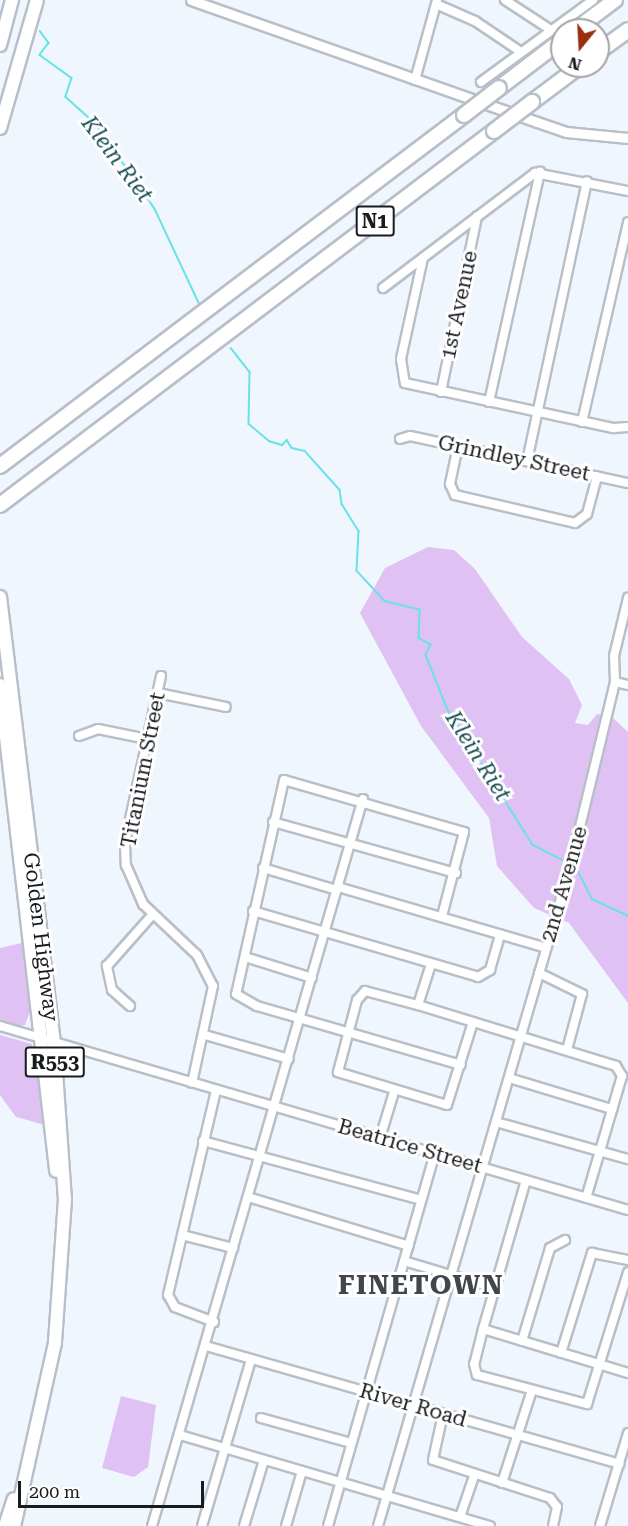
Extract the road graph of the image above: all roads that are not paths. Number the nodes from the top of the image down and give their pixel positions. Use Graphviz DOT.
graph roads {
  1 [pos="12,0"];
  2 [pos="37,0"];
  3 [pos="191,0"];
  4 [pos="505,0"];
  5 [pos="593,0"];
  6 [pos="615,0"];
  7 [pos="436,2"];
  8 [pos="574,18"];
  9 [pos="591,18"];
  10 [pos="550,30"];
  11 [pos="628,30"];
  12 [pos="550,38"];
  13 [pos="550,41"];
  14 [pos="610,43"];
  15 [pos="0,45"];
  16 [pos="521,52"];
  17 [pos="564,78"];
  18 [pos="415,80"];
  19 [pos="481,82"];
  20 [pos="0,128"];
  21 [pos="628,138"];
  22 [pos="540,172"];
  23 [pos="587,181"];
  24 [pos="628,191"];
  25 [pos="477,217"];
  26 [pos="628,222"];
  27 [pos="423,258"];
  28 [pos="383,288"];
  29 [pos="441,392"];
  30 [pos="489,402"];
  31 [pos="537,412"];
  32 [pos="582,422"];
  33 [pos="628,427"];
  34 [pos="400,439"];
  35 [pos="458,446"];
  36 [pos="527,461"];
  37 [pos="0,466"];
  38 [pos="597,476"];
  39 [pos="628,483"];
  40 [pos="0,505"];
  41 [pos="0,597"];
  42 [pos="628,598"];
  43 [pos="161,676"];
  44 [pos="615,682"];
  45 [pos="0,685"];
  46 [pos="628,685"];
  47 [pos="158,693"];
  48 [pos="226,707"];
  49 [pos="79,736"];
  50 [pos="147,739"];
  51 [pos="363,799"];
  52 [pos="273,822"];
  53 [pos="351,843"];
  54 [pos="263,868"];
  55 [pos="456,873"];
  56 [pos="338,888"];
  57 [pos="254,911"];
  58 [pos="153,914"];
  59 [pos="442,916"];
  60 [pos="325,933"];
  61 [pos="500,934"];
  62 [pos="546,948"];
  63 [pos="245,957"];
  64 [pos="431,964"];
  65 [pos="539,973"];
  66 [pos="312,978"];
  67 [pos="418,1005"];
  68 [pos="129,1006"];
  69 [pos="301,1018"];
  70 [pos="473,1022"];
  71 [pos="0,1026"];
  72 [pos="347,1031"];
  73 [pos="205,1035"];
  74 [pos="521,1036"];
  75 [pos="38,1037"];
  76 [pos="54,1043"];
  77 [pos="567,1050"];
  78 [pos="289,1059"];
  79 [pos="461,1065"];
  80 [pos="509,1078"];
  81 [pos="192,1083"];
  82 [pos="216,1090"];
  83 [pos="394,1092"];
  84 [pos="276,1107"];
  85 [pos="612,1109"];
  86 [pos="496,1122"];
  87 [pos="380,1138"];
  88 [pos="203,1141"];
  89 [pos="600,1151"];
  90 [pos="435,1154"];
  91 [pos="261,1156"];
  92 [pos="628,1159"];
  93 [pos="483,1168"];
  94 [pos="526,1180"];
  95 [pos="248,1197"];
  96 [pos="586,1198"];
  97 [pos="421,1200"];
  98 [pos="628,1210"];
  99 [pos="182,1235"];
  100 [pos="564,1240"];
  101 [pos="409,1246"];
  102 [pos="233,1248"];
  103 [pos="628,1260"];
  104 [pos="404,1261"];
  105 [pos="628,1272"];
  106 [pos="451,1275"];
  107 [pos="494,1288"];
  108 [pos="625,1292"];
  109 [pos="214,1322"];
  110 [pos="483,1329"];
  111 [pos="522,1341"];
  112 [pos="207,1346"];
  113 [pos="561,1353"];
  114 [pos="251,1359"];
  115 [pos="601,1365"];
  116 [pos="628,1373"];
  117 [pos="366,1392"];
  118 [pos="531,1393"];
  119 [pos="413,1405"];
  120 [pos="443,1414"];
  121 [pos="261,1418"];
  122 [pos="628,1433"];
  123 [pos="180,1435"];
  124 [pos="517,1435"];
  125 [pos="351,1443"];
  126 [pos="225,1449"];
  127 [pos="264,1461"];
  128 [pos="619,1464"];
  129 [pos="302,1471"];
  130 [pos="474,1476"];
  131 [pos="341,1481"];
  132 [pos="502,1483"];
  133 [pos="387,1495"];
  134 [pos="460,1517"];
  135 [pos="5,1526"];
  136 [pos="14,1526"];
  137 [pos="152,1526"];
  138 [pos="202,1526"];
  139 [pos="244,1526"];
  140 [pos="286,1526"];
  141 [pos="328,1526"];
  142 [pos="378,1526"];
  143 [pos="490,1526"];
  144 [pos="553,1526"];
  145 [pos="600,1526"];
  1 -- 15 [label="main road"];
  2 -- 20 [label="main road"];
  3 -- 18 [label="street"];
  4 -- 10 [label="street"];
  5 -- 8 [label="street"];
  6 -- 9 [label="highway"];
  7 -- 16 [label="street"];
  7 -- 18 [label="street"];
  11 -- 14 [label="highway"];
  12 -- 16 [label="street"];
  13 -- 37 [label="highway, N1, bridge"];
  16 -- 19 [label="street"];
  17 -- 40 [label="highway, N1, bridge"];
  18 -- 21 [label="street"];
  22 -- 23 [label="street"];
  22 -- 25 [label="street"];
  22 -- 30 [label="street"];
  23 -- 24 [label="street"];
  23 -- 31 [label="street"];
  25 -- 27 [label="street"];
  25 -- 29 [label="street, 1st Avenue"];
  26 -- 32 [label="street"];
  27 -- 28 [label="street"];
  27 -- 29 [label="street"];
  29 -- 30 [label="street"];
  30 -- 31 [label="street"];
  31 -- 32 [label="street"];
  31 -- 36 [label="street"];
  32 -- 33 [label="street"];
  34 -- 35 [label="street, Grindley Street"];
  35 -- 36 [label="street, Grindley Street"];
  35 -- 38 [label="street"];
  36 -- 38 [label="street, Grindley Street"];
  38 -- 39 [label="street, Grindley Street"];
  41 -- 76 [label="main road, Golden Highway / R553"];
  42 -- 44 [label="street, 2nd Avenue"];
  43 -- 47 [label="street, Titanium Street"];
  44 -- 46 [label="street"];
  44 -- 62 [label="street, 2nd Avenue"];
  45 -- 75 [label="main road, Golden Highway / R553"];
  47 -- 48 [label="street"];
  47 -- 50 [label="street, Titanium Street"];
  49 -- 50 [label="street"];
  50 -- 58 [label="street, Titanium Street"];
  51 -- 52 [label="street"];
  51 -- 53 [label="street"];
  51 -- 55 [label="street"];
  52 -- 53 [label="street"];
  52 -- 54 [label="street"];
  53 -- 55 [label="street"];
  53 -- 56 [label="street"];
  54 -- 56 [label="street"];
  54 -- 57 [label="street"];
  55 -- 59 [label="street"];
  56 -- 59 [label="street"];
  56 -- 60 [label="street"];
  57 -- 60 [label="street"];
  57 -- 63 [label="street"];
  58 -- 68 [label="street"];
  58 -- 73 [label="street, Titanium Street"];
  59 -- 61 [label="street"];
  60 -- 64 [label="street"];
  60 -- 66 [label="street"];
  61 -- 62 [label="street"];
  61 -- 64 [label="street"];
  62 -- 65 [label="street, 2nd Avenue"];
  63 -- 66 [label="street"];
  63 -- 69 [label="street"];
  64 -- 67 [label="street"];
  65 -- 74 [label="street, 2nd Avenue"];
  65 -- 77 [label="street"];
  66 -- 69 [label="street"];
  67 -- 70 [label="street"];
  67 -- 72 [label="street"];
  69 -- 72 [label="street"];
  69 -- 78 [label="street"];
  70 -- 74 [label="street"];
  70 -- 79 [label="street"];
  71 -- 75 [label="street, Beatrice Street"];
  72 -- 79 [label="street"];
  72 -- 83 [label="street"];
  73 -- 78 [label="street"];
  73 -- 81 [label="street, Titanium Street"];
  74 -- 77 [label="street"];
  74 -- 80 [label="street, 2nd Avenue"];
  75 -- 76 [label="street, Beatrice Street"];
  75 -- 135 [label="main road, Golden Highway / R553"];
  76 -- 81 [label="street, Beatrice Street"];
  76 -- 136 [label="main road, Golden Highway / R553"];
  77 -- 85 [label="street"];
  78 -- 84 [label="street"];
  79 -- 83 [label="street"];
  80 -- 85 [label="street"];
  80 -- 86 [label="street, 2nd Avenue"];
  81 -- 82 [label="street, Beatrice Street"];
  82 -- 84 [label="street, Beatrice Street"];
  82 -- 88 [label="street"];
  83 -- 87 [label="street"];
  84 -- 87 [label="street, Beatrice Street"];
  84 -- 91 [label="street"];
  85 -- 89 [label="street"];
  86 -- 89 [label="street"];
  86 -- 93 [label="street, 2nd Avenue"];
  87 -- 90 [label="street, Beatrice Street"];
  88 -- 91 [label="street"];
  88 -- 99 [label="street"];
  89 -- 92 [label="street"];
  89 -- 96 [label="street"];
  90 -- 93 [label="street, Beatrice Street"];
  90 -- 97 [label="street"];
  91 -- 95 [label="street"];
  91 -- 97 [label="street"];
  93 -- 94 [label="street, Beatrice Street"];
  93 -- 106 [label="street, 2nd Avenue"];
  94 -- 96 [label="street, Beatrice Street"];
  94 -- 107 [label="street"];
  95 -- 101 [label="street"];
  95 -- 102 [label="street"];
  96 -- 98 [label="street, Beatrice Street"];
  97 -- 101 [label="street"];
  99 -- 102 [label="street"];
  99 -- 109 [label="street"];
  100 -- 111 [label="street"];
  101 -- 104 [label="street"];
  102 -- 109 [label="street"];
  103 -- 113 [label="street"];
  104 -- 106 [label="street"];
  104 -- 117 [label="street"];
  105 -- 108 [label="street"];
  106 -- 107 [label="street"];
  106 -- 119 [label="street, 2nd Avenue"];
  107 -- 110 [label="street"];
  108 -- 115 [label="street"];
  109 -- 112 [label="street"];
  110 -- 111 [label="street"];
  110 -- 118 [label="street"];
  111 -- 113 [label="street"];
  112 -- 114 [label="street, River Road"];
  112 -- 123 [label="street"];
  113 -- 115 [label="street"];
  114 -- 117 [label="street, River Road"];
  114 -- 126 [label="street"];
  115 -- 116 [label="street"];
  115 -- 118 [label="street"];
  117 -- 119 [label="street, River Road"];
  117 -- 125 [label="street"];
  118 -- 124 [label="street"];
  119 -- 120 [label="street, River Road"];
  119 -- 133 [label="street, 2nd Avenue"];
  120 -- 124 [label="street, River Road"];
  120 -- 130 [label="street"];
  121 -- 125 [label="street"];
  122 -- 128 [label="street"];
  123 -- 126 [label="street"];
  123 -- 137 [label="street"];
  124 -- 128 [label="street, River Road"];
  124 -- 132 [label="street"];
  125 -- 131 [label="street"];
  126 -- 127 [label="street"];
  126 -- 138 [label="street"];
  127 -- 129 [label="street"];
  127 -- 139 [label="street"];
  128 -- 145 [label="street"];
  129 -- 131 [label="street"];
  129 -- 140 [label="street"];
  130 -- 132 [label="street"];
  130 -- 134 [label="street"];
  131 -- 133 [label="street"];
  131 -- 141 [label="street"];
  132 -- 144 [label="street"];
  133 -- 134 [label="street"];
  133 -- 142 [label="street, 2nd Avenue"];
  134 -- 143 [label="street"];
}
